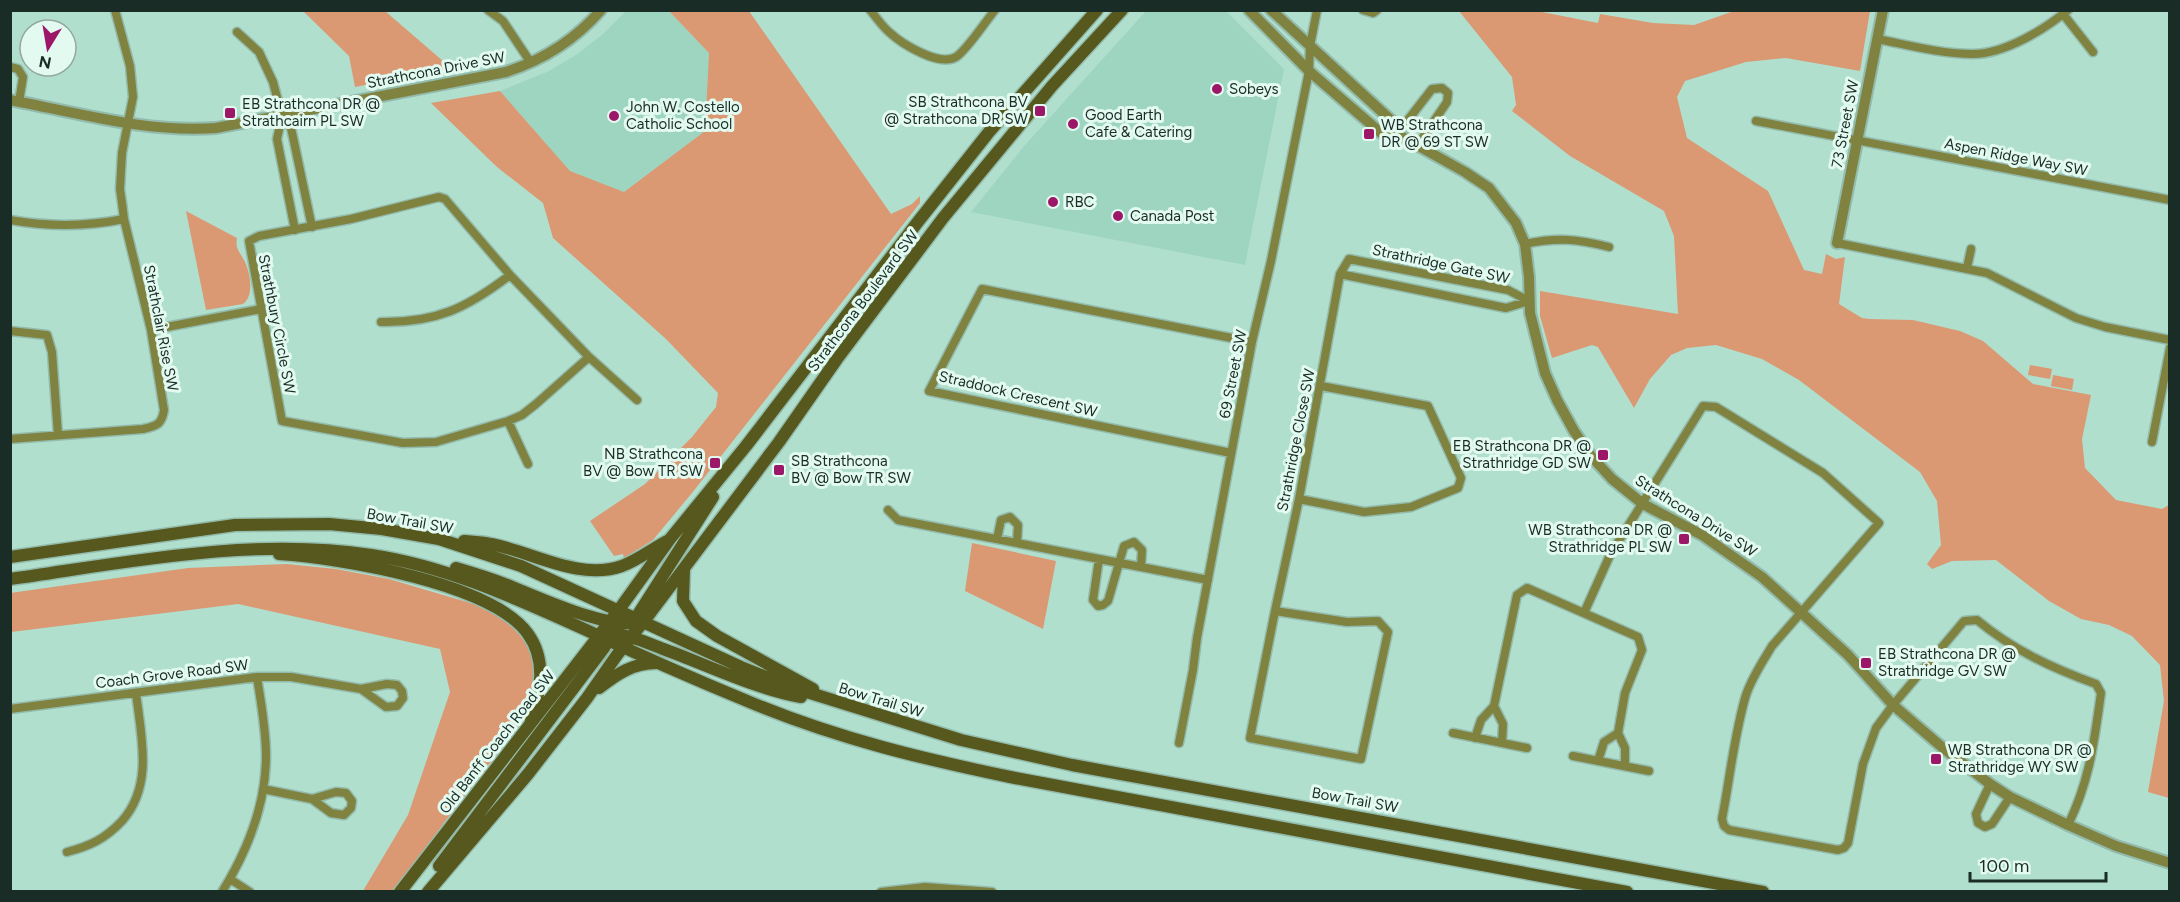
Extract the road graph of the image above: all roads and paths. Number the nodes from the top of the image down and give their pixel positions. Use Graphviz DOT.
graph roads {
  1 [pos="115,10"];
  2 [pos="488,10"];
  3 [pos="601,10"];
  4 [pos="870,10"];
  5 [pos="995,10"];
  6 [pos="1097,10"];
  7 [pos="1122,10"];
  8 [pos="1249,10"];
  9 [pos="1271,10"];
  10 [pos="1317,10"];
  11 [pos="1363,10"];
  12 [pos="1377,10"];
  13 [pos="1883,10"];
  14 [pos="2066,12"];
  15 [pos="237,32"];
  16 [pos="1877,39"];
  17 [pos="1310,46"];
  18 [pos="2093,52"];
  19 [pos="531,63"];
  20 [pos="10,68"];
  21 [pos="1309,71"];
  22 [pos="15,101"];
  23 [pos="282,116"];
  24 [pos="1756,121"];
  25 [pos="128,123"];
  26 [pos="1397,134"];
  27 [pos="1857,140"];
  28 [pos="1417,146"];
  29 [pos="2169,200"];
  30 [pos="124,219"];
  31 [pos="10,220"];
  32 [pos="312,227"];
  33 [pos="295,230"];
  34 [pos="1837,243"];
  35 [pos="1525,244"];
  36 [pos="1609,247"];
  37 [pos="1971,249"];
  38 [pos="1967,268"];
  39 [pos="1340,274"];
  40 [pos="510,275"];
  41 [pos="1529,301"];
  42 [pos="261,309"];
  43 [pos="381,322"];
  44 [pos="151,330"];
  45 [pos="10,331"];
  46 [pos="2169,340"];
  47 [pos="1252,342"];
  48 [pos="2169,348"];
  49 [pos="589,357"];
  50 [pos="1321,386"];
  51 [pos="637,400"];
  52 [pos="508,421"];
  53 [pos="58,435"];
  54 [pos="10,439"];
  55 [pos="2152,442"];
  56 [pos="746,446"];
  57 [pos="1231,453"];
  58 [pos="528,464"];
  59 [pos="1299,499"];
  60 [pos="1643,504"];
  61 [pos="888,510"];
  62 [pos="439,538"];
  63 [pos="670,539"];
  64 [pos="997,539"];
  65 [pos="1017,543"];
  66 [pos="221,550"];
  67 [pos="10,557"];
  68 [pos="391,558"];
  69 [pos="1099,559"];
  70 [pos="1119,563"];
  71 [pos="1141,567"];
  72 [pos="684,570"];
  73 [pos="10,579"];
  74 [pos="1208,580"];
  75 [pos="1275,611"];
  76 [pos="1802,612"];
  77 [pos="1584,613"];
  78 [pos="616,618"];
  79 [pos="623,633"];
  80 [pos="663,664"];
  81 [pos="257,677"];
  82 [pos="361,689"];
  83 [pos="136,693"];
  84 [pos="587,698"];
  85 [pos="835,702"];
  86 [pos="1893,705"];
  87 [pos="1494,706"];
  88 [pos="10,709"];
  89 [pos="1453,733"];
  90 [pos="1618,733"];
  91 [pos="522,735"];
  92 [pos="1475,738"];
  93 [pos="1179,743"];
  94 [pos="1502,743"];
  95 [pos="1527,748"];
  96 [pos="1573,756"];
  97 [pos="1598,761"];
  98 [pos="1625,766"];
  99 [pos="1649,771"];
  100 [pos="1990,784"];
  101 [pos="263,789"];
  102 [pos="2010,797"];
  103 [pos="312,798"];
  104 [pos="2068,825"];
  105 [pos="67,852"];
  106 [pos="2169,863"];
  107 [pos="230,879"];
  108 [pos="904,890"];
  109 [pos="222,891"];
  110 [pos="250,891"];
  111 [pos="400,891"];
  112 [pos="421,891"];
  113 [pos="428,891"];
  114 [pos="881,891"];
  115 [pos="992,891"];
  116 [pos="1627,891"];
  117 [pos="1763,891"];
  1 -- 25 [label="street, Strathclair Rise SW"];
  2 -- 19 [label="street"];
  3 -- 19 [label="street, Strathcona Drive SW"];
  4 -- 5 [label="street"];
  6 -- 56 [label="main road, Strathcona Boulevard SW"];
  7 -- 72 [label="main road, Strathcona Boulevard SW"];
  8 -- 21 [label="street, Strathcona Drive SW"];
  9 -- 17 [label="street, Strathcona Drive SW"];
  10 -- 17 [label="street, 69 Street SW"];
  11 -- 12 [label="street"];
  13 -- 16 [label="street, 73 Street SW"];
  14 -- 16 [label="street"];
  14 -- 18 [label="street"];
  15 -- 23 [label="street"];
  16 -- 27 [label="street, 73 Street SW"];
  17 -- 21 [label="street, 69 Street SW"];
  17 -- 26 [label="street, Strathcona Drive SW"];
  19 -- 23 [label="street, Strathcona Drive SW"];
  20 -- 22 [label="street"];
  21 -- 26 [label="street, Strathcona Drive SW"];
  21 -- 47 [label="street, 69 Street SW"];
  22 -- 25 [label="street, Strathcona Drive SW"];
  23 -- 25 [label="street, Strathcona Drive SW"];
  23 -- 32 [label="street"];
  23 -- 33 [label="street"];
  24 -- 27 [label="street, Aspen Ridge Way SW"];
  25 -- 30 [label="street, Strathclair Rise SW"];
  26 -- 28 [label="street, Strathcona Drive SW"];
  26 -- 28 [label="street"];
  27 -- 29 [label="street, Aspen Ridge Way SW"];
  27 -- 34 [label="street, 73 Street SW"];
  28 -- 35 [label="street, Strathcona Drive SW"];
  30 -- 31 [label="street"];
  30 -- 44 [label="street, Strathclair Rise SW"];
  32 -- 33 [label="street, Strathbury Circle SW"];
  32 -- 40 [label="street, Strathbury Circle SW"];
  33 -- 42 [label="street, Strathbury Circle SW"];
  34 -- 38 [label="street"];
  35 -- 36 [label="street"];
  35 -- 41 [label="street, Strathcona Drive SW"];
  37 -- 38 [label="street"];
  38 -- 46 [label="street"];
  39 -- 41 [label="street, Strathridge Gate SW"];
  39 -- 41 [label="street, Strathridge Gate SW"];
  39 -- 50 [label="street, Strathridge Close SW"];
  40 -- 43 [label="street"];
  40 -- 49 [label="street, Strathbury Circle SW"];
  41 -- 60 [label="street, Strathcona Drive SW"];
  42 -- 44 [label="street"];
  42 -- 52 [label="street, Strathbury Circle SW"];
  44 -- 53 [label="street, Strathclair Rise SW"];
  45 -- 53 [label="street"];
  47 -- 57 [label="street, 69 Street SW"];
  47 -- 57 [label="street, Straddock Crescent SW"];
  48 -- 55 [label="street"];
  49 -- 51 [label="street"];
  49 -- 52 [label="street, Strathbury Circle SW"];
  50 -- 59 [label="street, Strathridge Close SW"];
  50 -- 59 [label="street"];
  52 -- 58 [label="street"];
  53 -- 54 [label="street, Strathclair Rise SW"];
  56 -- 63 [label="main road, Strathcona Boulevard SW"];
  56 -- 79 [label="main road"];
  57 -- 74 [label="street, 69 Street SW"];
  59 -- 75 [label="street, Strathridge Close SW"];
  60 -- 76 [label="street, Strathcona Drive SW"];
  60 -- 76 [label="street"];
  60 -- 77 [label="street"];
  61 -- 64 [label="street"];
  62 -- 63 [label="main road"];
  62 -- 67 [label="main road, Bow Trail SW"];
  62 -- 78 [label="main road, Bow Trail SW"];
  63 -- 78 [label="main road, Strathcona Boulevard SW"];
  64 -- 65 [label="street"];
  64 -- 65 [label="street"];
  65 -- 69 [label="street"];
  66 -- 68 [label="main road, Bow Trail SW"];
  66 -- 73 [label="main road, Bow Trail SW"];
  66 -- 91 [label="main road"];
  68 -- 78 [label="main road"];
  68 -- 79 [label="main road, Bow Trail SW"];
  69 -- 70 [label="street"];
  69 -- 70 [label="street"];
  70 -- 71 [label="street"];
  70 -- 71 [label="street"];
  71 -- 74 [label="street"];
  72 -- 79 [label="main road, Strathcona Boulevard SW"];
  72 -- 85 [label="main road"];
  74 -- 93 [label="street, 69 Street SW"];
  75 -- 75 [label="street, Strathridge Close SW"];
  76 -- 86 [label="street, Strathcona Drive SW"];
  76 -- 86 [label="street"];
  77 -- 87 [label="street"];
  77 -- 90 [label="street"];
  78 -- 79 [label="main road, Old Banff Coach Road SW"];
  78 -- 79 [label="main road, Bow Trail SW"];
  79 -- 80 [label="main road, Bow Trail SW"];
  79 -- 84 [label="main road, Old Banff Coach Road SW"];
  79 -- 85 [label="main road, Bow Trail SW"];
  79 -- 85 [label="main road"];
  79 -- 91 [label="main road, Old Banff Coach Road SW"];
  79 -- 112 [label="main road"];
  80 -- 84 [label="main road"];
  80 -- 116 [label="main road, Bow Trail SW"];
  81 -- 82 [label="street"];
  81 -- 83 [label="street, Coach Grove Road SW"];
  81 -- 101 [label="street, Coach Grove Road SW"];
  83 -- 88 [label="street, Coach Grove Road SW"];
  83 -- 105 [label="street"];
  84 -- 113 [label="main road, Old Banff Coach Road SW"];
  85 -- 117 [label="main road, Bow Trail SW"];
  86 -- 100 [label="street, Strathcona Drive SW"];
  86 -- 104 [label="street"];
  87 -- 92 [label="street"];
  87 -- 94 [label="street"];
  89 -- 92 [label="street"];
  90 -- 97 [label="street"];
  90 -- 98 [label="street"];
  91 -- 111 [label="main road, Old Banff Coach Road SW"];
  92 -- 94 [label="street"];
  94 -- 95 [label="street"];
  96 -- 97 [label="street"];
  97 -- 98 [label="street"];
  98 -- 99 [label="street"];
  100 -- 102 [label="street, Strathcona Drive SW"];
  100 -- 102 [label="street"];
  101 -- 103 [label="street"];
  101 -- 107 [label="street, Coach Grove Road SW"];
  102 -- 104 [label="street, Strathcona Drive SW"];
  104 -- 106 [label="street, Strathcona Drive SW"];
  107 -- 109 [label="street, Coach Grove Road SW"];
  107 -- 110 [label="street"];
  108 -- 114 [label="street"];
  108 -- 115 [label="street"];
}
